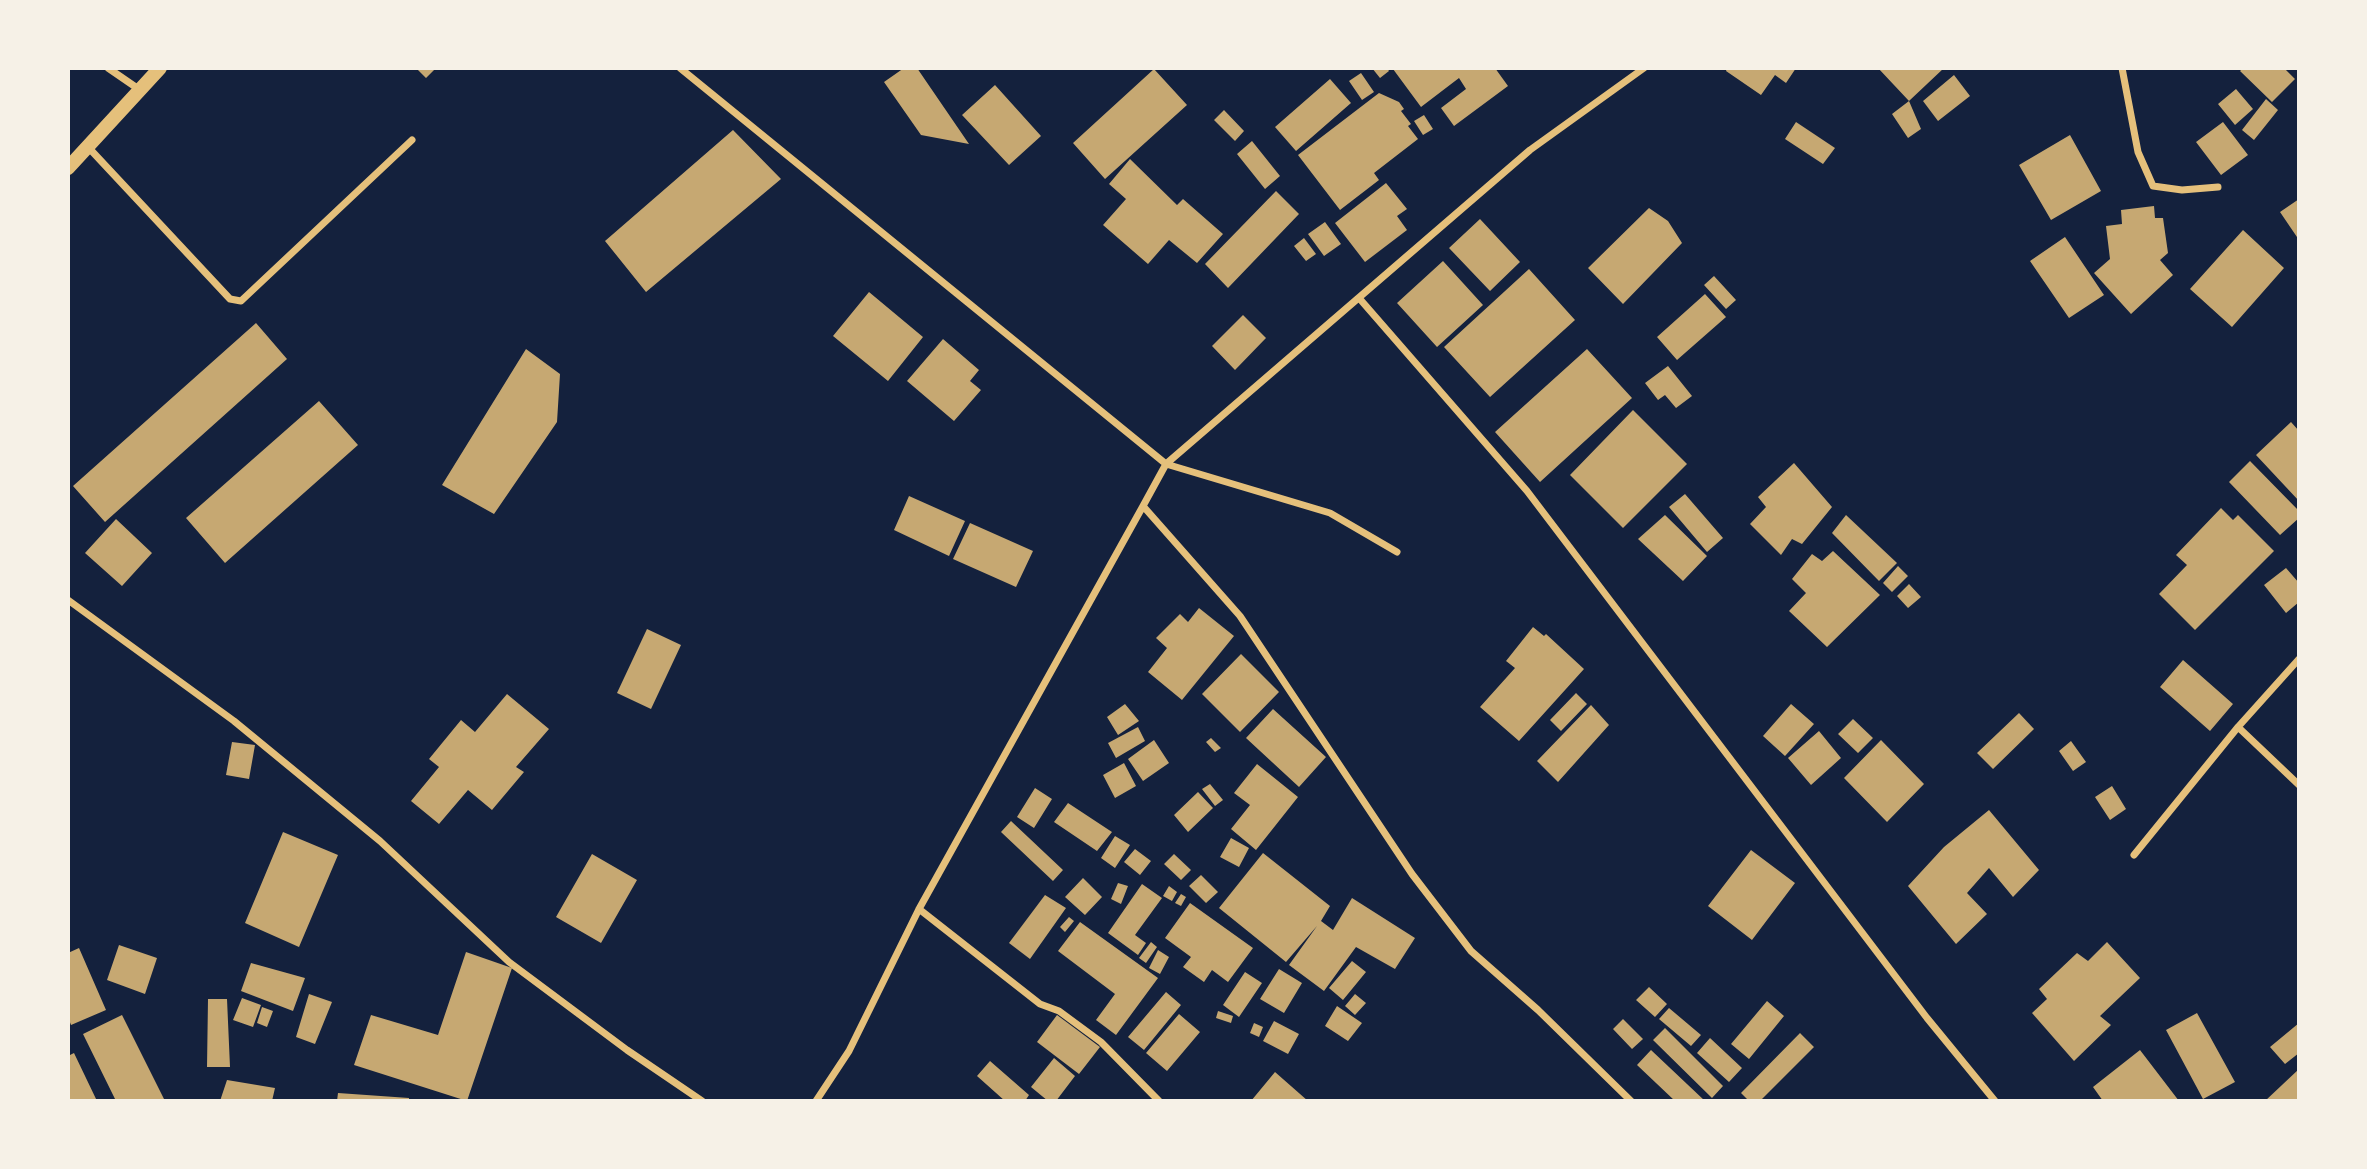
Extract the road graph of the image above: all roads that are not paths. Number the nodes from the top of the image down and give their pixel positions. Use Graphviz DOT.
graph roads {
  1 [pos="108,68"];
  2 [pos="160,68"];
  3 [pos="1644,68"];
  4 [pos="2122,68"];
  5 [pos="684,70"];
  6 [pos="140,90"];
  7 [pos="412,140"];
  8 [pos="88,147"];
  9 [pos="68,168"];
  10 [pos="2218,187"];
  11 [pos="1359,298"];
  12 [pos="1166,464"];
  13 [pos="1143,506"];
  14 [pos="1397,552"];
  15 [pos="68,600"];
  16 [pos="2299,659"];
  17 [pos="2238,727"];
  18 [pos="2299,785"];
  19 [pos="2134,855"];
  20 [pos="919,909"];
  21 [pos="702,1101"];
  22 [pos="816,1101"];
  23 [pos="1159,1101"];
  24 [pos="1631,1101"];
  25 [pos="1996,1101"];
  1 -- 6 [label="street"];
  2 -- 6 [label="main road"];
  3 -- 11 [label="street"];
  4 -- 10 [label="street"];
  5 -- 12 [label="street"];
  6 -- 8 [label="main road"];
  7 -- 8 [label="street"];
  8 -- 9 [label="main road"];
  11 -- 12 [label="street"];
  11 -- 25 [label="street"];
  12 -- 13 [label="street"];
  12 -- 14 [label="street"];
  13 -- 20 [label="street"];
  13 -- 24 [label="street"];
  15 -- 21 [label="street"];
  16 -- 17 [label="street"];
  17 -- 18 [label="street"];
  17 -- 19 [label="street"];
  20 -- 22 [label="street"];
  20 -- 23 [label="street"];
}
